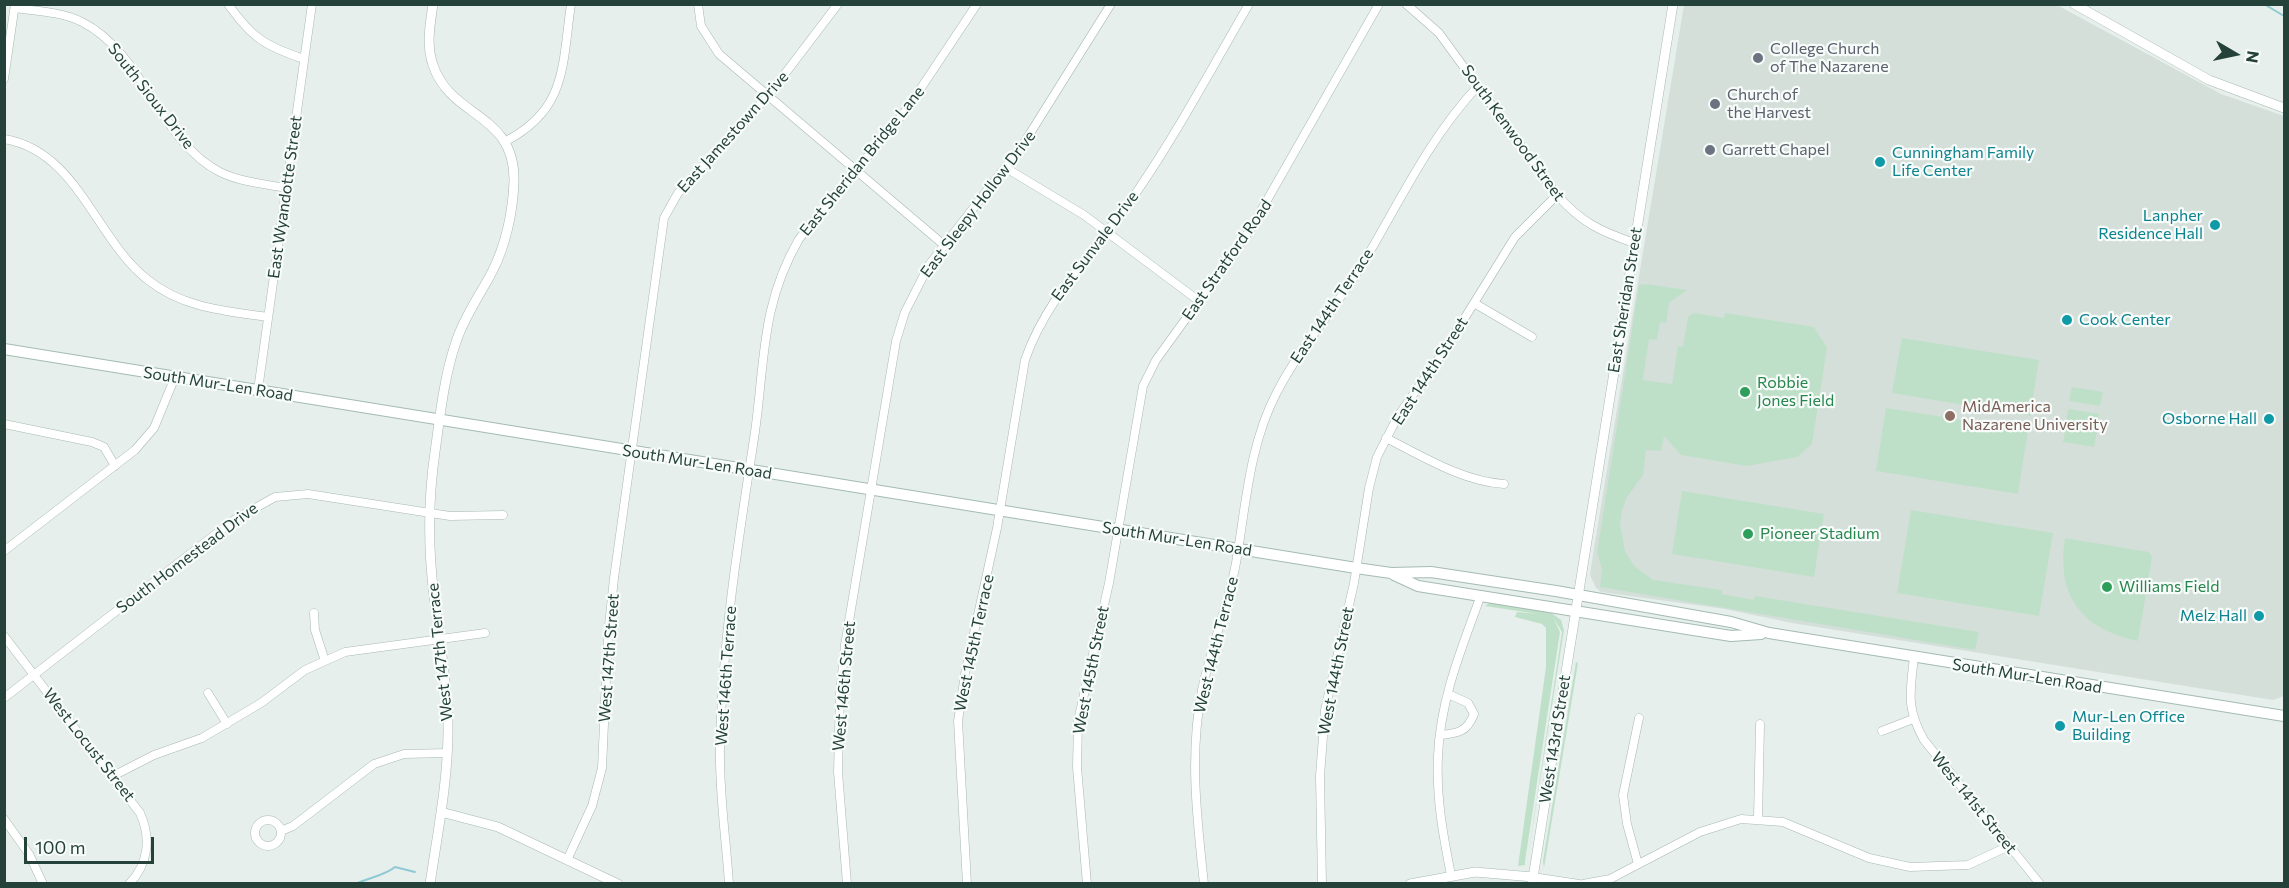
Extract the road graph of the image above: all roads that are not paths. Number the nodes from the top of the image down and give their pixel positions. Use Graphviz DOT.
graph roads {
  1 [pos="228,4"];
  2 [pos="312,4"];
  3 [pos="433,4"];
  4 [pos="571,4"];
  5 [pos="838,4"];
  6 [pos="977,4"];
  7 [pos="1111,4"];
  8 [pos="1249,4"];
  9 [pos="1379,4"];
  10 [pos="1406,4"];
  11 [pos="1673,4"];
  12 [pos="2074,4"];
  13 [pos="15,6"];
  14 [pos="699,9"];
  15 [pos="304,59"];
  16 [pos="4,79"];
  17 [pos="1478,86"];
  18 [pos="768,96"];
  19 [pos="2284,108"];
  20 [pos="4,139"];
  21 [pos="506,141"];
  22 [pos="1006,168"];
  23 [pos="856,171"];
  24 [pos="286,188"];
  25 [pos="1557,195"];
  26 [pos="1107,232"];
  27 [pos="1634,243"];
  28 [pos="944,245"];
  29 [pos="1199,301"];
  30 [pos="1474,303"];
  31 [pos="268,317"];
  32 [pos="1532,337"];
  33 [pos="4,350"];
  34 [pos="175,377"];
  35 [pos="258,390"];
  36 [pos="440,420"];
  37 [pos="4,424"];
  38 [pos="1386,438"];
  39 [pos="631,451"];
  40 [pos="115,466"];
  41 [pos="749,470"];
  42 [pos="1504,484"];
  43 [pos="870,489"];
  44 [pos="1000,510"];
  45 [pos="429,513"];
  46 [pos="503,515"];
  47 [pos="1118,530"];
  48 [pos="1238,549"];
  49 [pos="4,551"];
  50 [pos="1356,568"];
  51 [pos="1390,573"];
  52 [pos="1481,595"];
  53 [pos="1579,596"];
  54 [pos="1576,611"];
  55 [pos="314,613"];
  56 [pos="485,633"];
  57 [pos="1769,633"];
  58 [pos="4,636"];
  59 [pos="439,639"];
  60 [pos="1914,657"];
  61 [pos="325,661"];
  62 [pos="34,674"];
  63 [pos="208,693"];
  64 [pos="1448,694"];
  65 [pos="4,698"];
  66 [pos="2284,716"];
  67 [pos="1639,718"];
  68 [pos="1912,719"];
  69 [pos="228,724"];
  70 [pos="1760,724"];
  71 [pos="1882,731"];
  72 [pos="1441,735"];
  73 [pos="447,753"];
  74 [pos="113,776"];
  75 [pos="441,812"];
  76 [pos="4,819"];
  77 [pos="1758,819"];
  78 [pos="281,831"];
  79 [pos="2009,846"];
  80 [pos="567,860"];
  81 [pos="1638,864"];
  82 [pos="1451,875"];
  83 [pos="1533,880"];
  84 [pos="43,884"];
  85 [pos="129,884"];
  86 [pos="430,884"];
  87 [pos="618,884"];
  88 [pos="729,884"];
  89 [pos="847,884"];
  90 [pos="967,884"];
  91 [pos="1087,884"];
  92 [pos="1204,884"];
  93 [pos="1322,884"];
  94 [pos="1410,884"];
  95 [pos="1581,884"];
  96 [pos="2040,884"];
  1 -- 15 [label="street"];
  2 -- 15 [label="street, East Wyandotte Street"];
  3 -- 21 [label="street"];
  4 -- 21 [label="street"];
  5 -- 18 [label="street, East Jamestown Drive"];
  6 -- 23 [label="street, East Sheridan Bridge Lane"];
  7 -- 22 [label="street, East Sleepy Hollow Drive"];
  8 -- 26 [label="street, East Sunvale Drive"];
  9 -- 29 [label="street, East Stratford Road"];
  10 -- 17 [label="street, South Kenwood Street"];
  11 -- 27 [label="street, East Sheridan Street"];
  12 -- 19 [label="street"];
  13 -- 16 [label="street"];
  13 -- 24 [label="street, South Sioux Drive"];
  14 -- 18 [label="street"];
  15 -- 24 [label="street, East Wyandotte Street"];
  17 -- 25 [label="street, South Kenwood Street"];
  17 -- 48 [label="street, East 144th Terrace"];
  18 -- 23 [label="street"];
  18 -- 39 [label="street, East Jamestown Drive"];
  20 -- 31 [label="street"];
  21 -- 36 [label="street, West 147th Terrace"];
  22 -- 26 [label="street"];
  22 -- 28 [label="street, East Sleepy Hollow Drive"];
  23 -- 28 [label="street"];
  23 -- 41 [label="street, East Sheridan Bridge Lane"];
  24 -- 31 [label="street, East Wyandotte Street"];
  25 -- 27 [label="street, South Kenwood Street"];
  25 -- 30 [label="street, East 144th Street"];
  26 -- 29 [label="street"];
  26 -- 44 [label="street, East Sunvale Drive"];
  27 -- 53 [label="street, East Sheridan Street"];
  28 -- 43 [label="street, East Sleepy Hollow Drive"];
  29 -- 47 [label="street, East Stratford Road"];
  30 -- 32 [label="street, East 144th Street"];
  30 -- 38 [label="street, East 144th Street"];
  31 -- 35 [label="street, East Wyandotte Street"];
  33 -- 34 [label="main road, South Mur-Len Road"];
  34 -- 35 [label="main road, South Mur-Len Road"];
  34 -- 40 [label="street"];
  35 -- 36 [label="main road, South Mur-Len Road"];
  36 -- 39 [label="main road, South Mur-Len Road"];
  36 -- 45 [label="street, West 147th Terrace"];
  37 -- 40 [label="street"];
  38 -- 42 [label="street, East 144th Street"];
  38 -- 50 [label="street, East 144th Street"];
  39 -- 41 [label="main road, South Mur-Len Road"];
  39 -- 80 [label="street, West 147th Street"];
  40 -- 49 [label="street"];
  41 -- 43 [label="main road, South Mur-Len Road"];
  41 -- 88 [label="street, West 146th Terrace"];
  43 -- 44 [label="main road, South Mur-Len Road"];
  43 -- 89 [label="street, West 146th Street"];
  44 -- 47 [label="main road, South Mur-Len Road"];
  44 -- 90 [label="street, West 145th Terrace"];
  45 -- 46 [label="street, South Homestead Drive"];
  45 -- 59 [label="street, West 147th Terrace"];
  45 -- 62 [label="street, South Homestead Drive"];
  47 -- 48 [label="main road, South Mur-Len Road"];
  47 -- 91 [label="street, West 145th Street"];
  48 -- 50 [label="main road, South Mur-Len Road"];
  48 -- 92 [label="street, West 144th Terrace"];
  50 -- 51 [label="main road, South Mur-Len Road"];
  50 -- 93 [label="street, West 144th Street"];
  51 -- 52 [label="main road, South Mur-Len Road"];
  51 -- 53 [label="main road, South Mur-Len Road"];
  52 -- 54 [label="main road, South Mur-Len Road"];
  52 -- 64 [label="street"];
  53 -- 54 [label="street, West 143rd Street"];
  53 -- 57 [label="main road, South Mur-Len Road"];
  54 -- 57 [label="main road, South Mur-Len Road"];
  54 -- 83 [label="street, West 143rd Street"];
  55 -- 61 [label="street"];
  56 -- 59 [label="street"];
  57 -- 60 [label="main road, South Mur-Len Road"];
  58 -- 62 [label="street, West Locust Street"];
  59 -- 61 [label="street"];
  59 -- 73 [label="street, West 147th Terrace"];
  60 -- 66 [label="main road, South Mur-Len Road"];
  60 -- 68 [label="street, West 141st Street"];
  61 -- 69 [label="street"];
  62 -- 65 [label="street, South Homestead Drive"];
  62 -- 74 [label="street, West Locust Street"];
  63 -- 69 [label="street"];
  64 -- 72 [label="street"];
  64 -- 72 [label="street"];
  67 -- 81 [label="street"];
  68 -- 71 [label="street"];
  68 -- 79 [label="street, West 141st Street"];
  69 -- 74 [label="street"];
  70 -- 77 [label="street"];
  72 -- 82 [label="street"];
  73 -- 75 [label="street, West 147th Terrace"];
  73 -- 78 [label="street"];
  74 -- 85 [label="street, West Locust Street"];
  75 -- 80 [label="street"];
  75 -- 86 [label="street, West 147th Terrace"];
  76 -- 84 [label="street"];
  77 -- 79 [label="street"];
  77 -- 81 [label="street"];
  79 -- 96 [label="street, West 141st Street"];
  80 -- 87 [label="street"];
  81 -- 95 [label="street"];
  82 -- 83 [label="street"];
  82 -- 94 [label="street"];
  83 -- 95 [label="street"];
}
